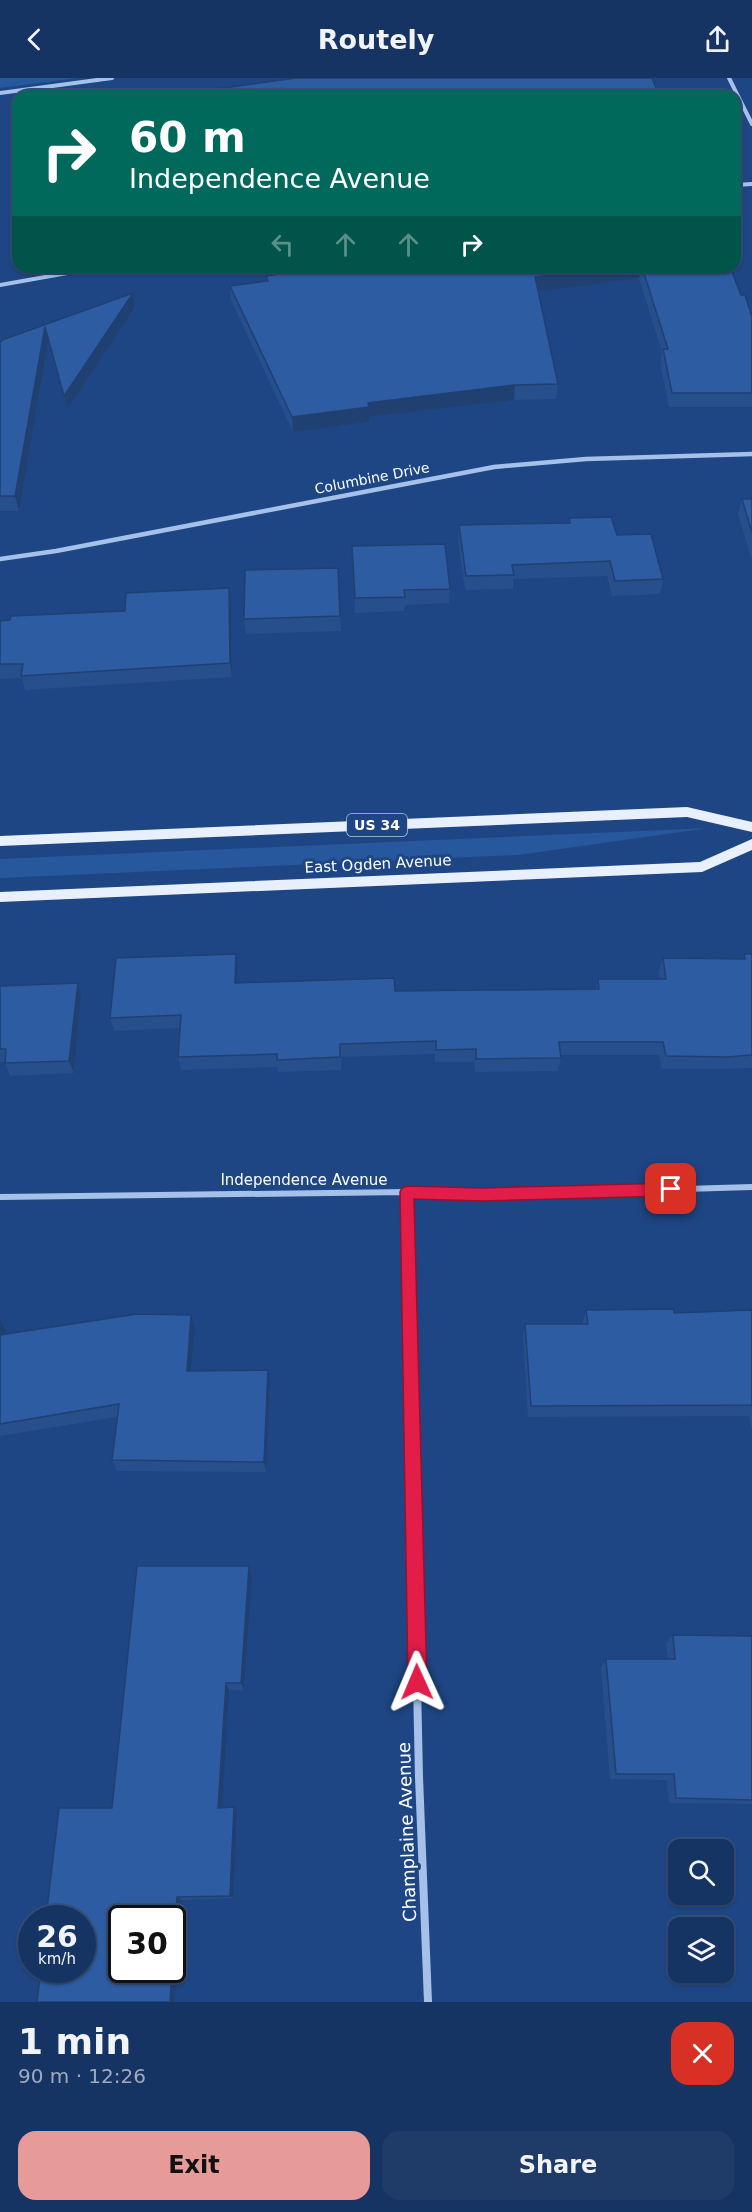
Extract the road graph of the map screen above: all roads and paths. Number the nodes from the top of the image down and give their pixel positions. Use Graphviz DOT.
graph roads {
  1 [pos="112,78"];
  2 [pos="22,90"];
  3 [pos="741,102"];
  4 [pos="752,124"];
  5 [pos="67,273"];
  6 [pos="0,285"];
  7 [pos="752,454"];
  8 [pos="0,559"];
  9 [pos="752,827"];
  10 [pos="0,841"];
  11 [pos="752,844"];
  12 [pos="0,897"];
  13 [pos="752,1187"];
  14 [pos="407,1192"];
  15 [pos="0,1197"];
  16 [pos="428,2002"];
  1 -- 2 [label="street"];
  3 -- 4 [label="street"];
  5 -- 6 [label="street"];
  7 -- 8 [label="street, Columbine Drive"];
  9 -- 10 [label="main road, US 34"];
  11 -- 12 [label="main road, East Ogden Avenue"];
  13 -- 14 [label="street, Independence Avenue"];
  14 -- 15 [label="street, Independence Avenue"];
  14 -- 16 [label="street, Champlaine Avenue"];
}
